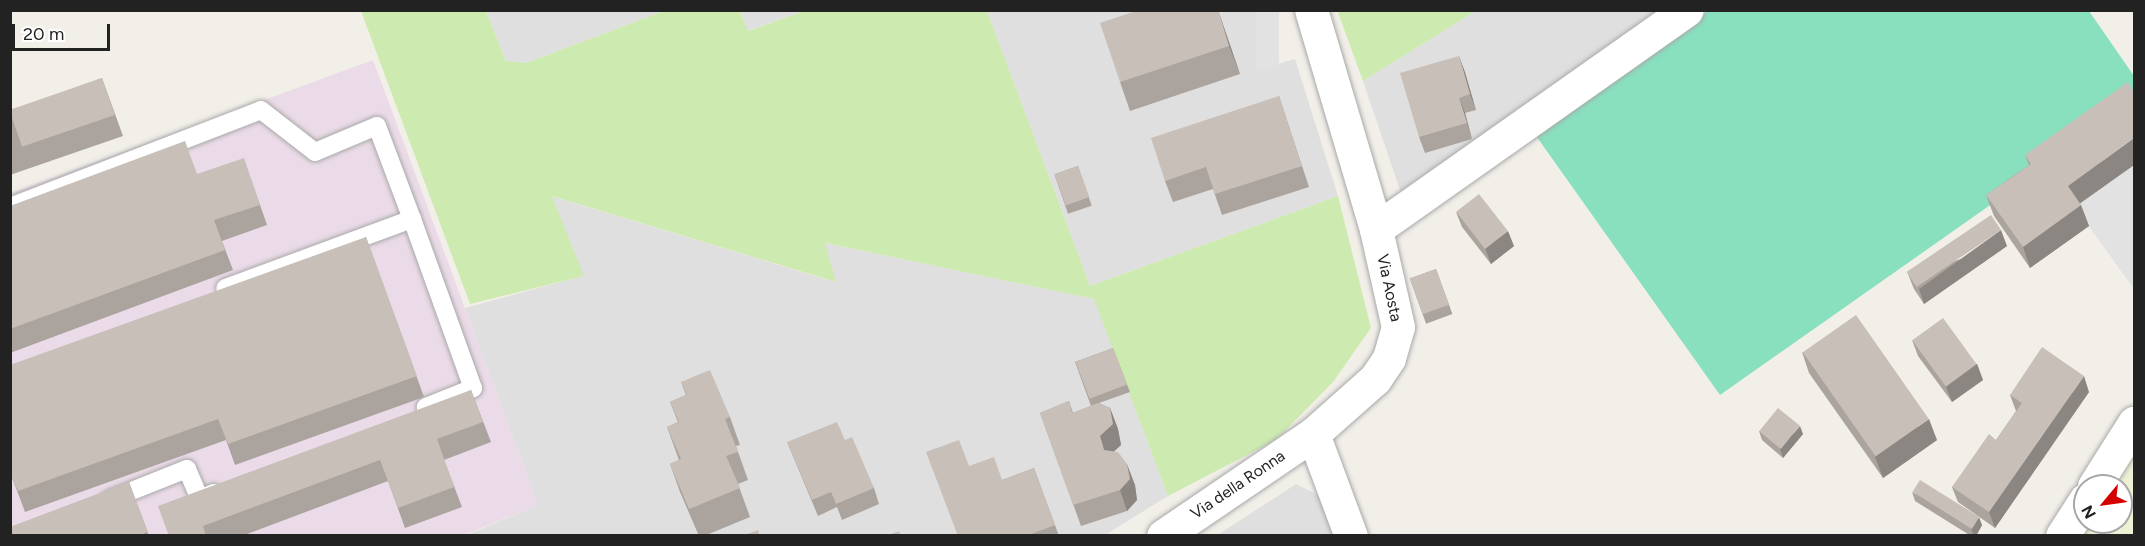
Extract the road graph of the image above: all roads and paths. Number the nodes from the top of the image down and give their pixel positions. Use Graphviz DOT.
graph roads {
  1 [pos="1311,10"];
  2 [pos="1687,10"];
  3 [pos="10,207"];
  4 [pos="412,219"];
  5 [pos="1376,229"];
  6 [pos="206,295"];
  7 [pos="407,415"];
  8 [pos="2134,423"];
  9 [pos="1313,434"];
  10 [pos="2102,474"];
  11 [pos="233,486"];
  12 [pos="88,509"];
  13 [pos="2073,519"];
  14 [pos="1163,536"];
  15 [pos="1352,536"];
  16 [pos="2062,536"];
  1 -- 5 [label="street, Via Aosta"];
  2 -- 5 [label="street"];
  3 -- 4 [label="lane"];
  4 -- 6 [label="lane"];
  4 -- 7 [label="lane"];
  5 -- 9 [label="street, Via Aosta"];
  8 -- 10 [label="street"];
  9 -- 14 [label="street, Via della Ronna"];
  9 -- 15 [label="street"];
  11 -- 12 [label="lane"];
  13 -- 16 [label="street"];
}
